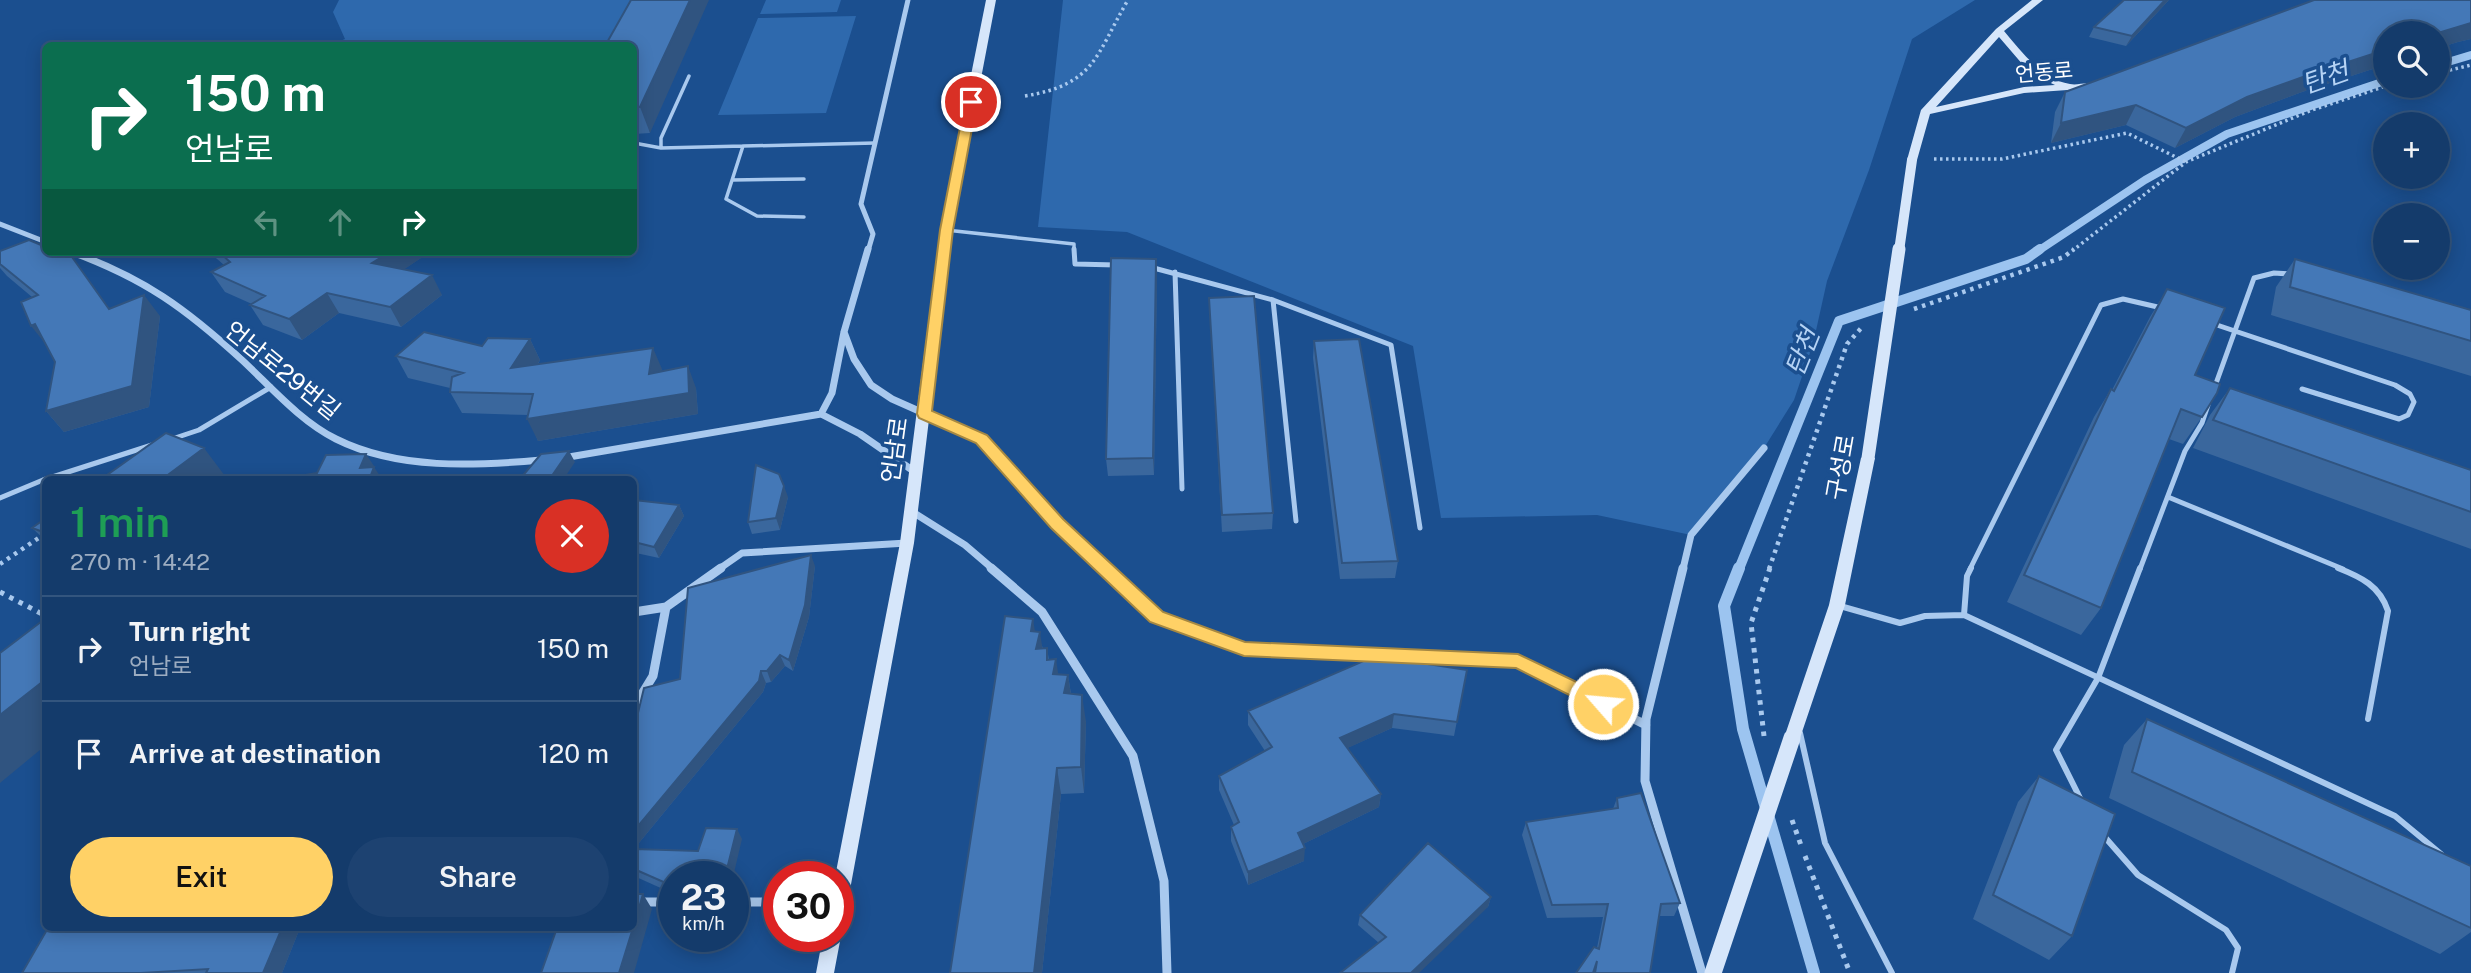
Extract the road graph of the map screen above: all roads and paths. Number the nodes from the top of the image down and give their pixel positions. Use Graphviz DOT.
graph roads {
  1 [pos="908,0"];
  2 [pos="991,0"];
  3 [pos="1128,0"];
  4 [pos="2038,0"];
  5 [pos="1999,31"];
  6 [pos="2471,65"];
  7 [pos="2450,69"];
  8 [pos="689,75"];
  9 [pos="2103,82"];
  10 [pos="2088,87"];
  11 [pos="2373,90"];
  12 [pos="1025,96"];
  13 [pos="1925,112"];
  14 [pos="637,143"];
  15 [pos="875,144"];
  16 [pos="743,146"];
  17 [pos="661,148"];
  18 [pos="1912,160"];
  19 [pos="804,179"];
  20 [pos="732,180"];
  21 [pos="804,217"];
  22 [pos="0,224"];
  23 [pos="946,230"];
  24 [pos="42,240"];
  25 [pos="82,256"];
  26 [pos="1129,265"];
  27 [pos="1143,266"];
  28 [pos="1175,272"];
  29 [pos="2297,274"];
  30 [pos="1273,300"];
  31 [pos="2172,311"];
  32 [pos="2209,322"];
  33 [pos="2234,330"];
  34 [pos="844,332"];
  35 [pos="271,387"];
  36 [pos="2302,389"];
  37 [pos="821,414"];
  38 [pos="924,414"];
  39 [pos="1764,448"];
  40 [pos="915,472"];
  41 [pos="55,476"];
  42 [pos="42,480"];
  43 [pos="1182,489"];
  44 [pos="2168,497"];
  45 [pos="0,498"];
  46 [pos="911,510"];
  47 [pos="1296,521"];
  48 [pos="1420,528"];
  49 [pos="42,536"];
  50 [pos="907,543"];
  51 [pos="0,564"];
  52 [pos="0,592"];
  53 [pos="1837,606"];
  54 [pos="666,607"];
  55 [pos="637,612"];
  56 [pos="42,614"];
  57 [pos="1964,615"];
  58 [pos="2098,678"];
  59 [pos="637,702"];
  60 [pos="2368,719"];
  61 [pos="1646,725"];
  62 [pos="1795,731"];
  63 [pos="2083,804"];
  64 [pos="2096,825"];
  65 [pos="846,861"];
  66 [pos="2452,863"];
  67 [pos="637,902"];
  68 [pos="658,902"];
  69 [pos="829,952"];
  70 [pos="825,973"];
  71 [pos="1167,973"];
  72 [pos="1702,973"];
  73 [pos="1713,973"];
  74 [pos="1892,973"];
  75 [pos="2232,973"];
  1 -- 15 [label="street"];
  2 -- 23 [label="main road, 언남로"];
  3 -- 12 [label="path"];
  4 -- 5 [label="main road, 구성로"];
  5 -- 10 [label="main road"];
  5 -- 13 [label="main road, 구성로"];
  6 -- 7 [label="path"];
  8 -- 17 [label="lane"];
  9 -- 10 [label="main road, 언동로"];
  10 -- 13 [label="main road, 언동로"];
  11 -- 18 [label="path"];
  13 -- 18 [label="main road, 구성로"];
  14 -- 17 [label="lane"];
  15 -- 16 [label="lane"];
  15 -- 34 [label="street"];
  16 -- 17 [label="lane"];
  16 -- 20 [label="lane"];
  18 -- 53 [label="main road, 구성로, bridge"];
  19 -- 20 [label="lane"];
  20 -- 21 [label="lane"];
  22 -- 24 [label="street"];
  23 -- 26 [label="lane"];
  23 -- 38 [label="main road, 언남로"];
  25 -- 35 [label="street, 언남로29번길"];
  27 -- 28 [label="lane"];
  28 -- 30 [label="lane"];
  28 -- 43 [label="lane"];
  29 -- 33 [label="lane"];
  30 -- 47 [label="lane"];
  30 -- 48 [label="lane"];
  31 -- 57 [label="lane"];
  32 -- 33 [label="lane"];
  33 -- 36 [label="lane"];
  33 -- 44 [label="lane"];
  34 -- 37 [label="street"];
  34 -- 38 [label="street"];
  35 -- 37 [label="street, 언남로29번길"];
  35 -- 41 [label="lane"];
  37 -- 40 [label="street"];
  38 -- 40 [label="main road, 언남로"];
  38 -- 61 [label="street"];
  39 -- 61 [label="street"];
  40 -- 46 [label="main road, 언남로"];
  42 -- 45 [label="lane"];
  44 -- 58 [label="lane"];
  44 -- 60 [label="lane"];
  46 -- 50 [label="main road, 언남로"];
  46 -- 71 [label="street"];
  49 -- 51 [label="path"];
  50 -- 54 [label="street"];
  50 -- 65 [label="main road, 언남로"];
  52 -- 56 [label="path"];
  53 -- 57 [label="lane"];
  53 -- 62 [label="main road, 구성로"];
  54 -- 55 [label="street"];
  54 -- 59 [label="street"];
  57 -- 58 [label="lane"];
  58 -- 63 [label="lane"];
  58 -- 66 [label="lane"];
  61 -- 72 [label="street"];
  62 -- 73 [label="main road, 구성로, bridge"];
  62 -- 74 [label="lane"];
  64 -- 75 [label="lane"];
  67 -- 68 [label="street"];
  69 -- 70 [label="main road"];
}
